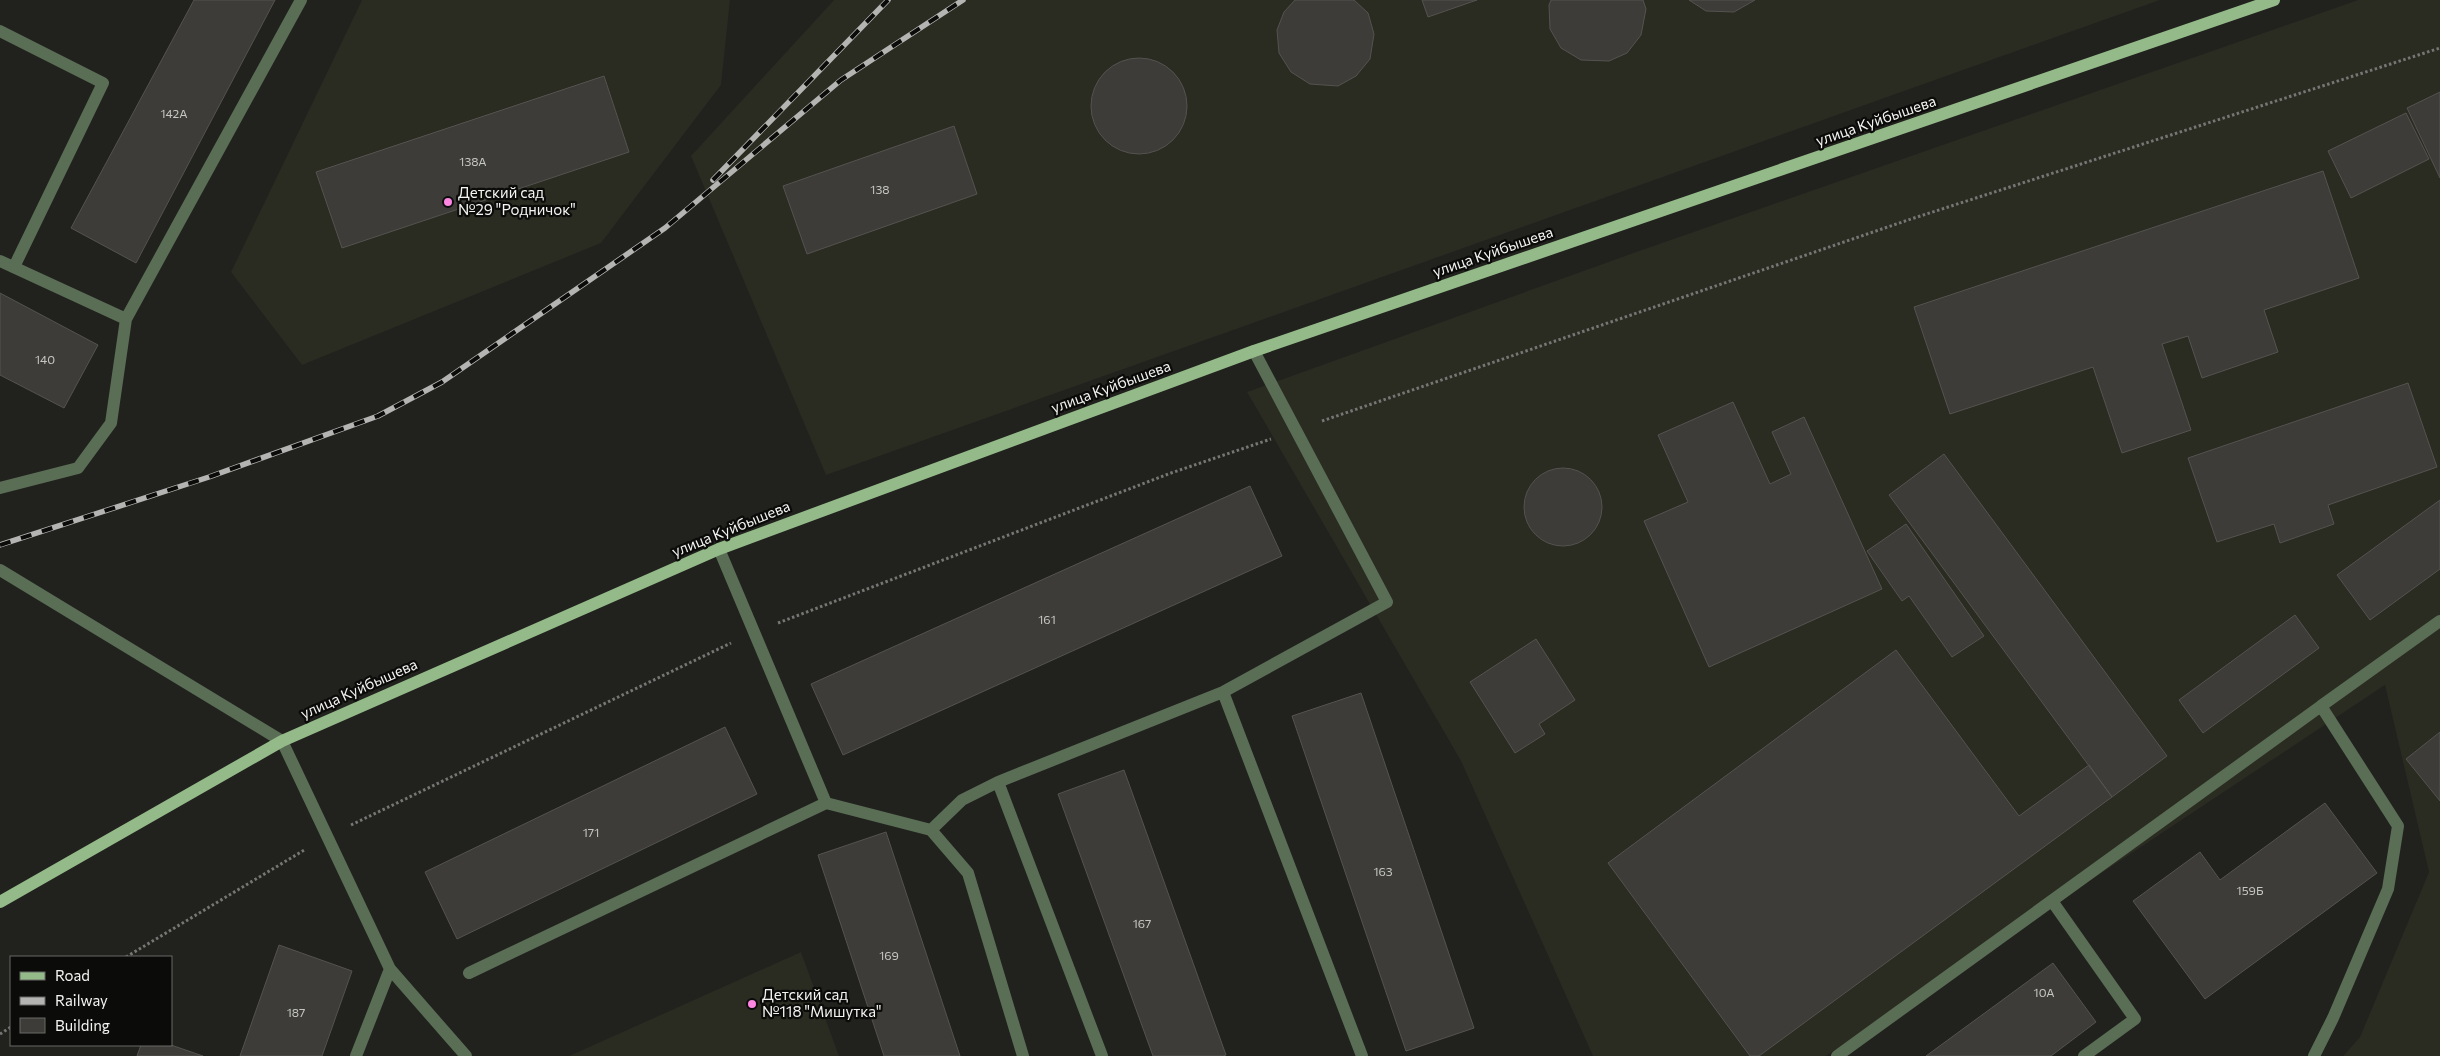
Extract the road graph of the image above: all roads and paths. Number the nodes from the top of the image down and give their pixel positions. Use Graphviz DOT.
graph roads {
  1 [pos="301,0"];
  2 [pos="2274,0"];
  3 [pos="0,31"];
  4 [pos="2440,48"];
  5 [pos="0,261"];
  6 [pos="14,267"];
  7 [pos="126,319"];
  8 [pos="1254,351"];
  9 [pos="1321,422"];
  10 [pos="1274,438"];
  11 [pos="0,488"];
  12 [pos="719,549"];
  13 [pos="0,570"];
  14 [pos="2440,621"];
  15 [pos="754,632"];
  16 [pos="1223,692"];
  17 [pos="2321,706"];
  18 [pos="282,741"];
  19 [pos="998,782"];
  20 [pos="826,804"];
  21 [pos="931,830"];
  22 [pos="327,836"];
  23 [pos="2052,901"];
  24 [pos="0,902"];
  25 [pos="128,956"];
  26 [pos="390,969"];
  27 [pos="469,973"];
  28 [pos="356,1056"];
  29 [pos="466,1056"];
  30 [pos="1023,1056"];
  31 [pos="1102,1056"];
  32 [pos="1362,1056"];
  33 [pos="1837,1056"];
  34 [pos="2084,1056"];
  35 [pos="2314,1056"];
  1 -- 7 [label="lane"];
  2 -- 8 [label="main road, улица Куйбышева"];
  3 -- 6 [label="lane"];
  4 -- 9 [label="path"];
  5 -- 6 [label="lane"];
  6 -- 7 [label="lane"];
  7 -- 11 [label="lane"];
  8 -- 12 [label="main road, улица Куйбышева"];
  8 -- 16 [label="lane"];
  10 -- 15 [label="path"];
  12 -- 15 [label="lane"];
  12 -- 18 [label="main road, улица Куйбышева"];
  13 -- 18 [label="lane"];
  14 -- 17 [label="lane"];
  15 -- 20 [label="lane"];
  15 -- 22 [label="path"];
  16 -- 19 [label="lane"];
  16 -- 32 [label="lane"];
  17 -- 23 [label="lane"];
  17 -- 35 [label="lane"];
  18 -- 22 [label="lane"];
  18 -- 24 [label="main road, улица Куйбышева"];
  19 -- 21 [label="lane"];
  19 -- 31 [label="lane"];
  20 -- 21 [label="lane"];
  20 -- 27 [label="lane"];
  21 -- 30 [label="lane"];
  22 -- 25 [label="path"];
  22 -- 26 [label="lane"];
  23 -- 33 [label="lane"];
  23 -- 34 [label="lane"];
  26 -- 28 [label="lane"];
  26 -- 29 [label="lane"];
}
